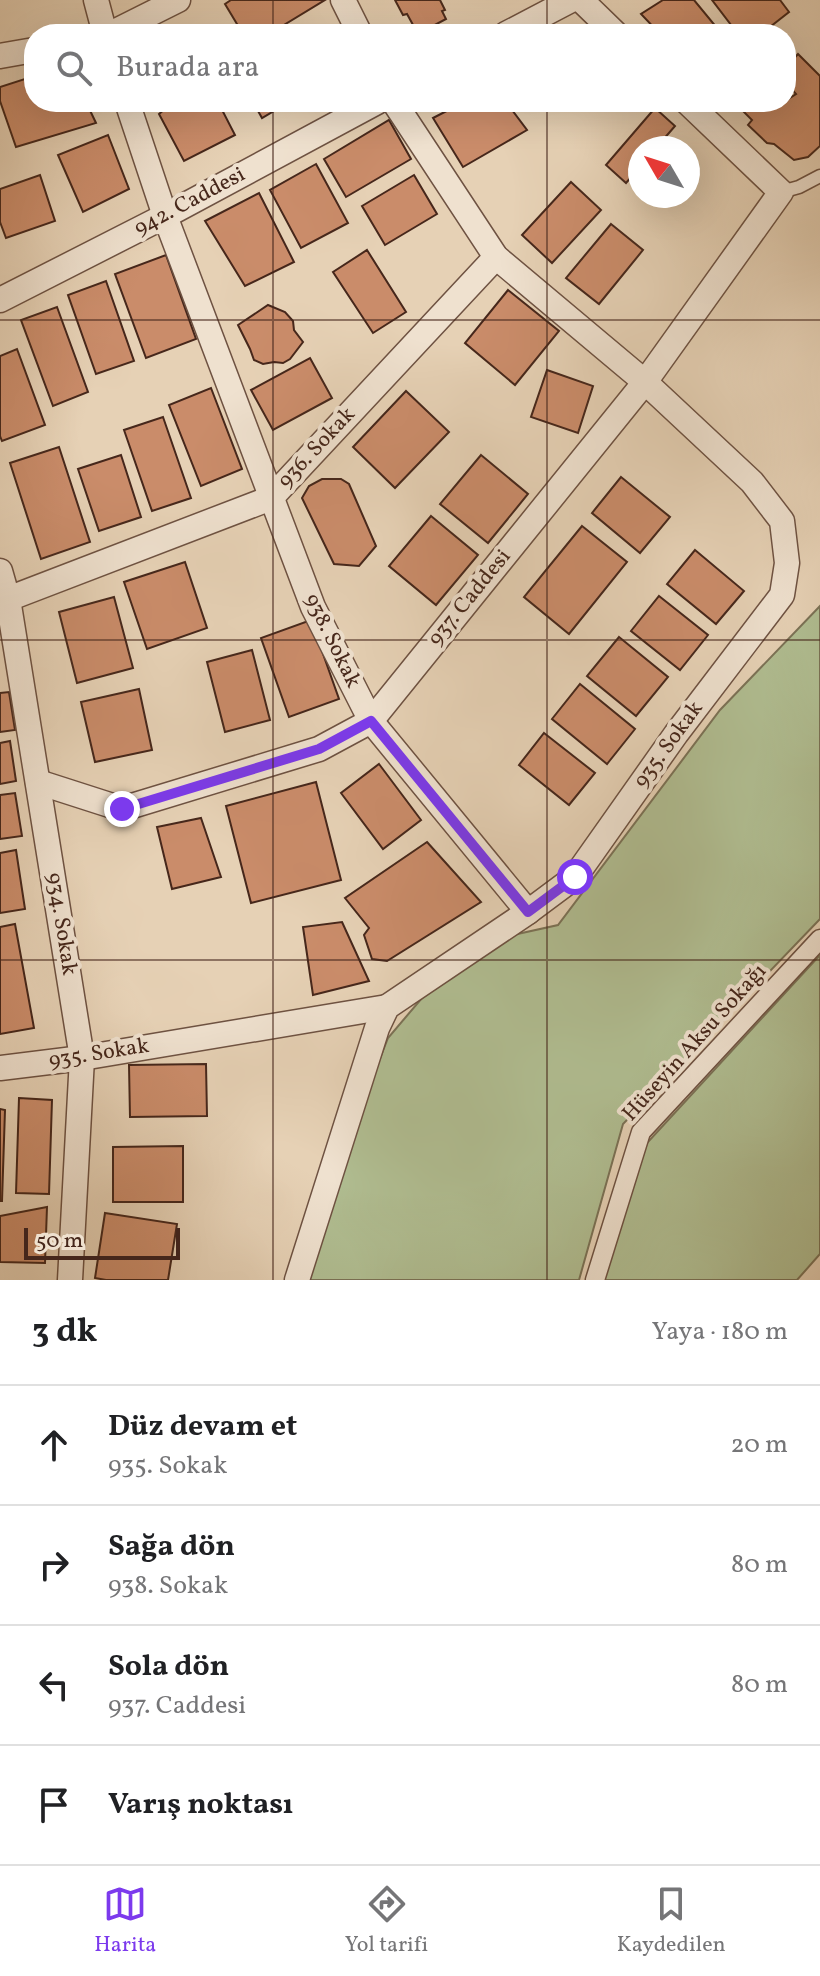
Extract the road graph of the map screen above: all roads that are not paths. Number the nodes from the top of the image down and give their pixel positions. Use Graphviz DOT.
graph roads {
  1 [pos="96,0"];
  2 [pos="178,0"];
  3 [pos="343,0"];
  4 [pos="571,0"];
  5 [pos="581,0"];
  6 [pos="104,24"];
  7 [pos="128,24"];
  8 [pos="355,24"];
  9 [pos="525,24"];
  10 [pos="606,24"];
  11 [pos="24,52"];
  12 [pos="0,56"];
  13 [pos="130,112"];
  14 [pos="358,112"];
  15 [pos="401,112"];
  16 [pos="697,112"];
  17 [pos="820,176"];
  18 [pos="781,192"];
  19 [pos="165,216"];
  20 [pos="496,257"];
  21 [pos="0,300"];
  22 [pos="645,382"];
  23 [pos="271,498"];
  24 [pos="0,571"];
  25 [pos="4,600"];
  26 [pos="371,721"];
  27 [pos="38,782"];
  28 [pos="528,912"];
  29 [pos="820,939"];
  30 [pos="387,1007"];
  31 [pos="82,1058"];
  32 [pos="0,1068"];
  33 [pos="70,1280"];
  34 [pos="297,1280"];
  35 [pos="595,1280"];
  1 -- 6 [label="street"];
  2 -- 7 [label="street"];
  3 -- 8 [label="street"];
  4 -- 9 [label="street"];
  5 -- 10 [label="street"];
  11 -- 12 [label="street"];
  13 -- 19 [label="street, 938. Sokak"];
  14 -- 19 [label="street, 942. Caddesi"];
  15 -- 20 [label="street"];
  16 -- 18 [label="street"];
  17 -- 18 [label="lane"];
  18 -- 22 [label="street, 937. Caddesi"];
  19 -- 21 [label="street, 942. Caddesi"];
  19 -- 23 [label="street, 938. Sokak"];
  20 -- 22 [label="street"];
  20 -- 23 [label="street, 936. Sokak"];
  22 -- 26 [label="street, 937. Caddesi"];
  22 -- 28 [label="street, 935. Sokak"];
  23 -- 25 [label="street, 936. Sokak"];
  23 -- 26 [label="street, 938. Sokak"];
  24 -- 25 [label="street, 934. Sokak"];
  25 -- 27 [label="street, 934. Sokak"];
  26 -- 27 [label="street, 937. Caddesi"];
  26 -- 28 [label="street, 938. Sokak"];
  27 -- 31 [label="street, 934. Sokak"];
  28 -- 30 [label="street"];
  29 -- 35 [label="street, Hüseyin Aksu Sokağı"];
  30 -- 31 [label="street, 935. Sokak"];
  30 -- 34 [label="street"];
  31 -- 32 [label="street, 935. Sokak"];
  31 -- 33 [label="street, 934. Sokak"];
}
